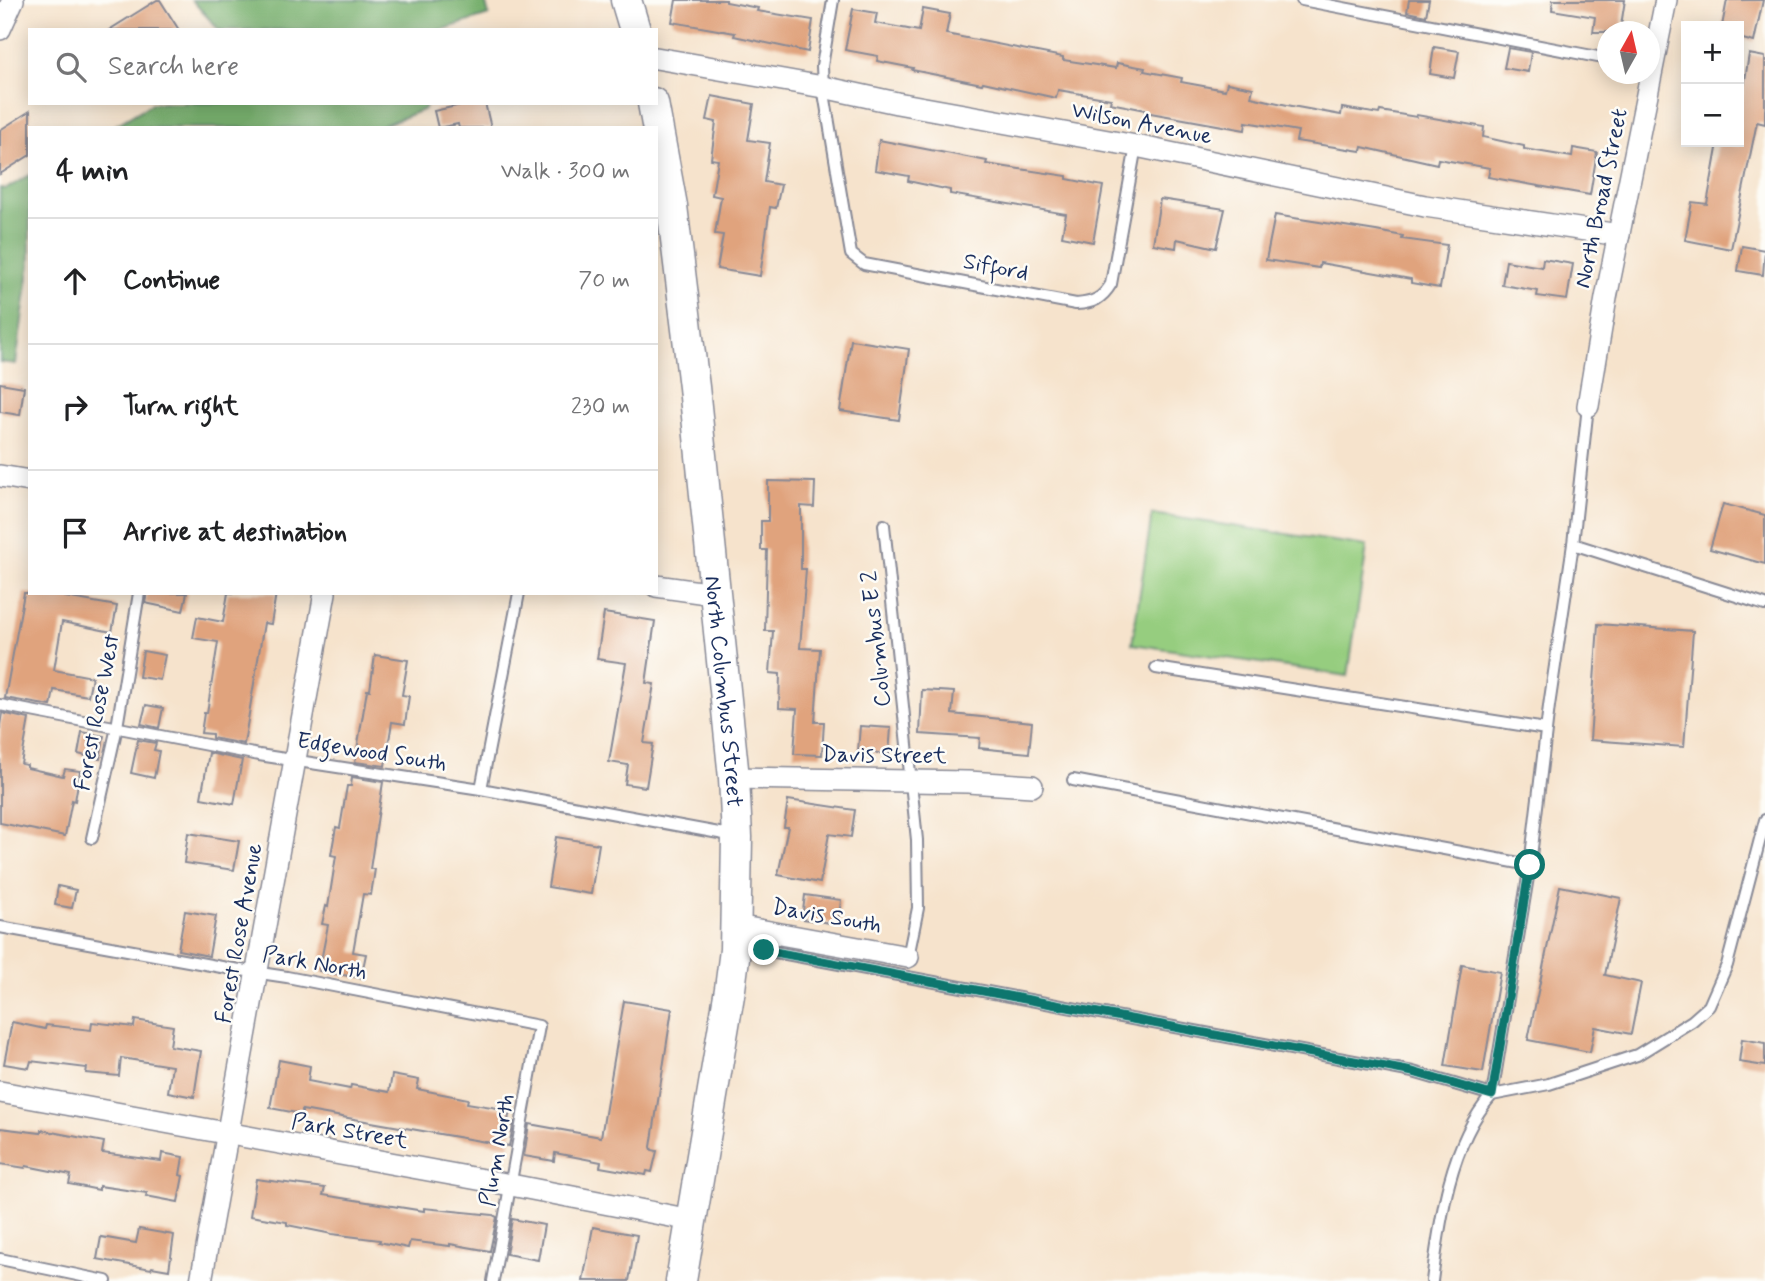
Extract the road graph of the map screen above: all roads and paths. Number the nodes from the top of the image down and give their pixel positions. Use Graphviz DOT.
graph roads {
  1 [pos="13,0"];
  2 [pos="626,0"];
  3 [pos="833,0"];
  4 [pos="1302,0"];
  5 [pos="1666,0"];
  6 [pos="1660,27"];
  7 [pos="634,28"];
  8 [pos="0,29"];
  9 [pos="1597,57"];
  10 [pos="658,58"];
  11 [pos="1648,84"];
  12 [pos="822,87"];
  13 [pos="653,105"];
  14 [pos="655,126"];
  15 [pos="1136,146"];
  16 [pos="658,150"];
  17 [pos="664,206"];
  18 [pos="1619,235"];
  19 [pos="1588,406"];
  20 [pos="0,476"];
  21 [pos="28,481"];
  22 [pos="884,525"];
  23 [pos="1573,544"];
  24 [pos="658,586"];
  25 [pos="714,594"];
  26 [pos="139,595"];
  27 [pos="326,595"];
  28 [pos="519,595"];
  29 [pos="1765,605"];
  30 [pos="1156,668"];
  31 [pos="0,705"];
  32 [pos="117,727"];
  33 [pos="1546,729"];
  34 [pos="297,760"];
  35 [pos="734,778"];
  36 [pos="1073,780"];
  37 [pos="911,782"];
  38 [pos="1032,786"];
  39 [pos="481,789"];
  40 [pos="1765,820"];
  41 [pos="737,837"];
  42 [pos="92,838"];
  43 [pos="1530,865"];
  44 [pos="0,927"];
  45 [pos="735,935"];
  46 [pos="908,957"];
  47 [pos="258,972"];
  48 [pos="540,1026"];
  49 [pos="0,1092"];
  50 [pos="1492,1095"];
  51 [pos="227,1134"];
  52 [pos="511,1185"];
  53 [pos="691,1220"];
  54 [pos="0,1259"];
  55 [pos="106,1281"];
  56 [pos="201,1281"];
  57 [pos="493,1281"];
  58 [pos="681,1281"];
  59 [pos="1432,1281"];
  1 -- 8 [label="street"];
  2 -- 7 [label="main road"];
  3 -- 12 [label="lane"];
  4 -- 9 [label="lane"];
  5 -- 6 [label="street, North Broad Street"];
  10 -- 12 [label="street, Wilson Avenue"];
  11 -- 18 [label="street, North Broad Street"];
  12 -- 15 [label="street, Wilson Avenue"];
  12 -- 15 [label="lane, Sifford"];
  13 -- 14 [label="main road, North Columbus Street"];
  15 -- 18 [label="street, Wilson Avenue"];
  16 -- 17 [label="main road, North Columbus Street"];
  17 -- 25 [label="main road, North Columbus Street"];
  18 -- 19 [label="street, North Broad Street"];
  19 -- 23 [label="lane"];
  20 -- 21 [label="street"];
  22 -- 37 [label="lane, Columbus E 2"];
  23 -- 29 [label="lane"];
  23 -- 33 [label="lane"];
  24 -- 25 [label="street"];
  25 -- 35 [label="main road, North Columbus Street"];
  26 -- 32 [label="lane, Forest Rose West"];
  27 -- 34 [label="street, Forest Rose Avenue"];
  28 -- 39 [label="lane"];
  30 -- 33 [label="lane"];
  31 -- 32 [label="lane, Edgewood South"];
  32 -- 34 [label="lane, Edgewood South"];
  32 -- 42 [label="lane, Forest Rose West"];
  33 -- 43 [label="lane"];
  34 -- 39 [label="lane, Edgewood South"];
  34 -- 47 [label="street, Forest Rose Avenue"];
  35 -- 37 [label="street, Davis Street"];
  35 -- 41 [label="main road, North Columbus Street"];
  36 -- 43 [label="lane"];
  37 -- 38 [label="street, Davis Street"];
  37 -- 46 [label="lane, Columbus E 2"];
  39 -- 41 [label="lane, Edgewood South"];
  40 -- 50 [label="lane"];
  41 -- 45 [label="main road, North Columbus Street"];
  43 -- 50 [label="lane"];
  44 -- 47 [label="lane, Park North"];
  45 -- 46 [label="street, Davis South"];
  45 -- 50 [label="lane"];
  45 -- 53 [label="main road, North Columbus Street"];
  47 -- 48 [label="lane, Park North"];
  47 -- 51 [label="street, Forest Rose Avenue"];
  48 -- 52 [label="lane, Plum North"];
  49 -- 51 [label="street, Park Street"];
  50 -- 59 [label="lane"];
  51 -- 52 [label="street, Park Street"];
  51 -- 56 [label="street, Forest Rose Avenue"];
  52 -- 53 [label="street, Park Street"];
  52 -- 57 [label="lane, Plum North"];
  53 -- 58 [label="main road, North Columbus Street"];
  54 -- 55 [label="lane"];
}
